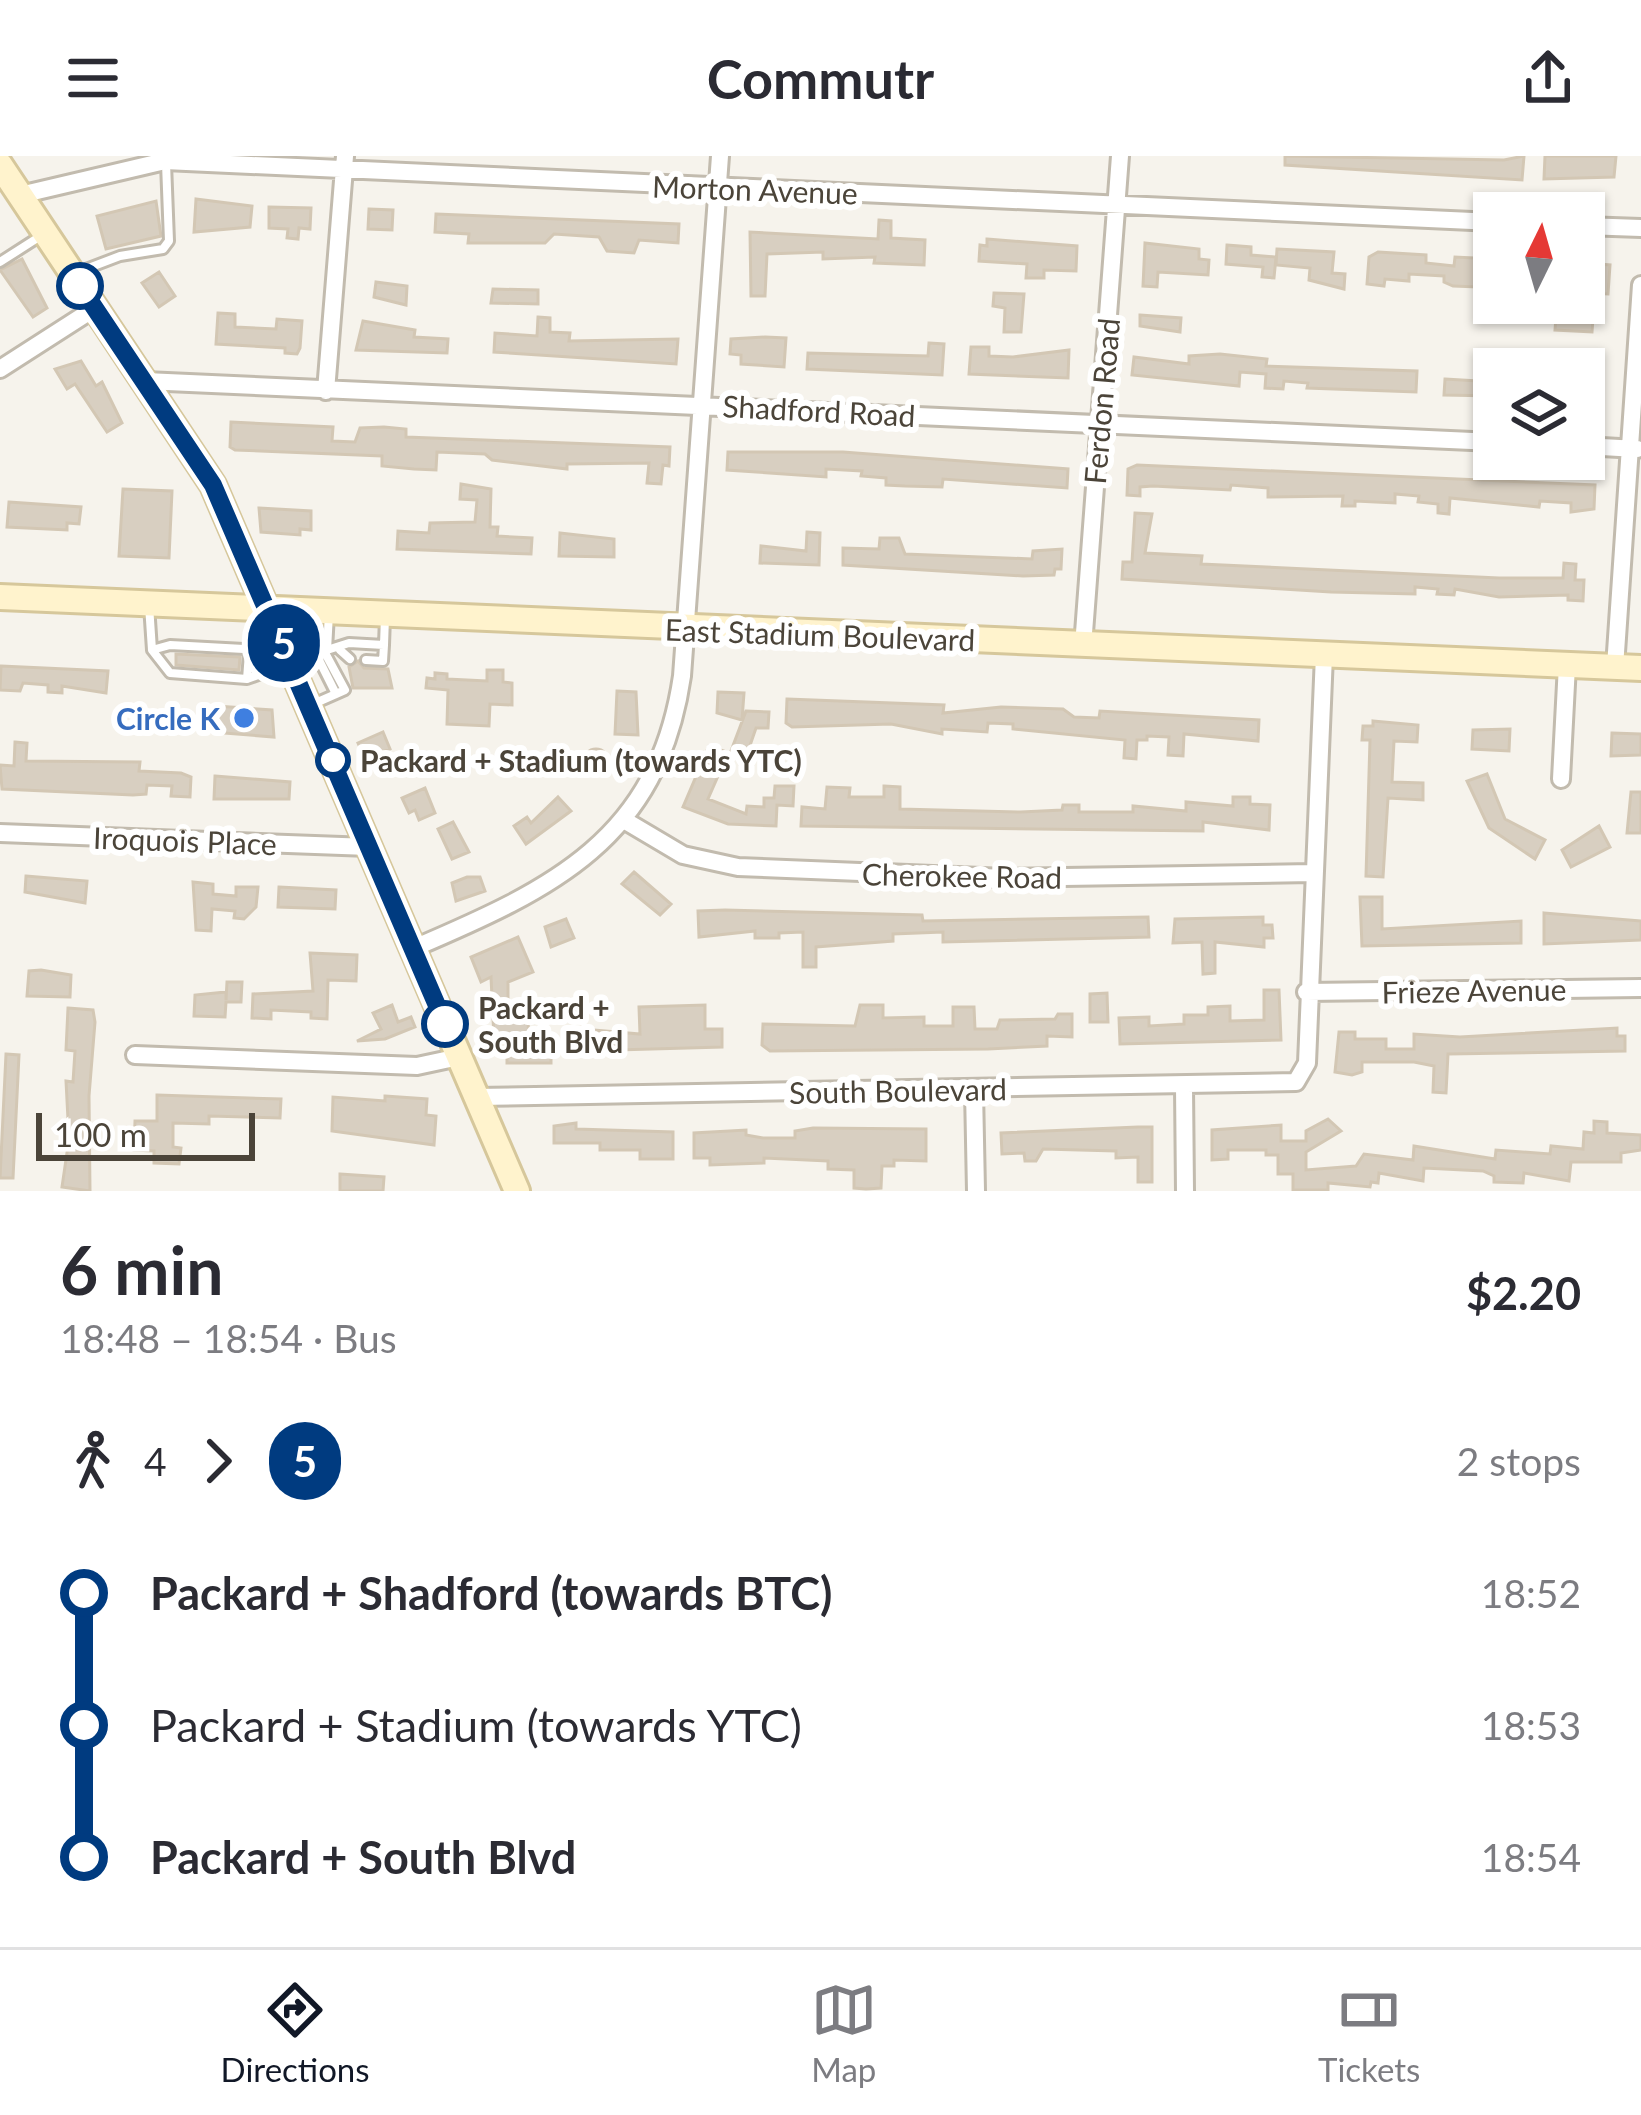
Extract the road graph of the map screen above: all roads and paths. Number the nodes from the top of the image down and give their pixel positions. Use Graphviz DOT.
graph roads {
  1 [pos="719,156"];
  2 [pos="1120,156"];
  3 [pos="166,161"];
  4 [pos="344,163"];
  5 [pos="7,180"];
  6 [pos="717,187"];
  7 [pos="1116,204"];
  8 [pos="1473,220"];
  9 [pos="1605,227"];
  10 [pos="1641,228"];
  11 [pos="45,232"];
  12 [pos="0,262"];
  13 [pos="73,275"];
  14 [pos="1641,286"];
  15 [pos="95,308"];
  16 [pos="0,369"];
  17 [pos="145,381"];
  18 [pos="326,391"];
  19 [pos="703,404"];
  20 [pos="1099,424"];
  21 [pos="1473,441"];
  22 [pos="1605,447"];
  23 [pos="1636,449"];
  24 [pos="0,597"];
  25 [pos="148,604"];
  26 [pos="270,609"];
  27 [pos="329,612"];
  28 [pos="386,614"];
  29 [pos="685,628"];
  30 [pos="384,645"];
  31 [pos="1083,646"];
  32 [pos="152,650"];
  33 [pos="327,650"];
  34 [pos="340,650"];
  35 [pos="1324,655"];
  36 [pos="350,659"];
  37 [pos="305,660"];
  38 [pos="366,660"];
  39 [pos="1567,665"];
  40 [pos="1628,667"];
  41 [pos="247,679"];
  42 [pos="336,694"];
  43 [pos="310,706"];
  44 [pos="1562,779"];
  45 [pos="624,820"];
  46 [pos="0,832"];
  47 [pos="369,847"];
  48 [pos="1312,873"];
  49 [pos="413,948"];
  50 [pos="1641,988"];
  51 [pos="1306,992"];
  52 [pos="135,1055"];
  53 [pos="459,1057"];
  54 [pos="1184,1087"];
  55 [pos="974,1090"];
  56 [pos="476,1097"];
  57 [pos="517,1191"];
  58 [pos="976,1191"];
  59 [pos="1186,1191"];
  1 -- 6 [label="street"];
  2 -- 7 [label="street, Ferdon Road"];
  3 -- 4 [label="street, Morton Avenue"];
  3 -- 5 [label="street, Morton Avenue"];
  3 -- 13 [label="lane"];
  4 -- 6 [label="street, Morton Avenue"];
  4 -- 18 [label="street"];
  5 -- 11 [label="main road"];
  6 -- 7 [label="street, Morton Avenue"];
  6 -- 19 [label="street"];
  7 -- 8 [label="street, Morton Avenue"];
  7 -- 20 [label="street, Ferdon Road"];
  9 -- 10 [label="street"];
  11 -- 12 [label="lane"];
  11 -- 13 [label="main road"];
  13 -- 15 [label="main road"];
  14 -- 23 [label="street"];
  15 -- 16 [label="street"];
  15 -- 17 [label="main road"];
  17 -- 18 [label="street, Shadford Road"];
  17 -- 26 [label="main road"];
  18 -- 19 [label="street, Shadford Road"];
  19 -- 20 [label="street, Shadford Road"];
  19 -- 29 [label="street"];
  20 -- 21 [label="street, Shadford Road"];
  20 -- 31 [label="street, Ferdon Road"];
  22 -- 23 [label="street"];
  23 -- 40 [label="street"];
  24 -- 25 [label="main road, East Stadium Boulevard"];
  25 -- 26 [label="main road, East Stadium Boulevard"];
  25 -- 32 [label="lane"];
  26 -- 27 [label="main road, East Stadium Boulevard"];
  26 -- 37 [label="main road"];
  27 -- 28 [label="main road, East Stadium Boulevard"];
  27 -- 33 [label="lane"];
  28 -- 29 [label="main road, East Stadium Boulevard"];
  28 -- 30 [label="lane"];
  29 -- 31 [label="main road, East Stadium Boulevard"];
  29 -- 45 [label="street"];
  30 -- 34 [label="lane"];
  30 -- 38 [label="lane"];
  31 -- 35 [label="main road, East Stadium Boulevard"];
  32 -- 41 [label="lane"];
  32 -- 41 [label="lane"];
  33 -- 34 [label="lane"];
  33 -- 37 [label="lane"];
  33 -- 42 [label="lane"];
  34 -- 36 [label="lane"];
  35 -- 39 [label="main road, East Stadium Boulevard"];
  35 -- 48 [label="street"];
  37 -- 41 [label="lane"];
  37 -- 42 [label="lane"];
  37 -- 43 [label="main road"];
  39 -- 40 [label="main road, East Stadium Boulevard"];
  39 -- 44 [label="street"];
  42 -- 43 [label="lane"];
  43 -- 47 [label="main road"];
  45 -- 48 [label="street, Cherokee Road"];
  45 -- 49 [label="street"];
  46 -- 47 [label="street, Iroquois Place"];
  47 -- 49 [label="main road"];
  48 -- 51 [label="street"];
  49 -- 53 [label="main road"];
  50 -- 51 [label="street, Frieze Avenue"];
  51 -- 54 [label="street, South Boulevard"];
  52 -- 53 [label="street"];
  53 -- 56 [label="main road"];
  54 -- 55 [label="street, South Boulevard"];
  54 -- 59 [label="street"];
  55 -- 56 [label="street, South Boulevard"];
  55 -- 58 [label="street"];
  56 -- 57 [label="main road"];
}
